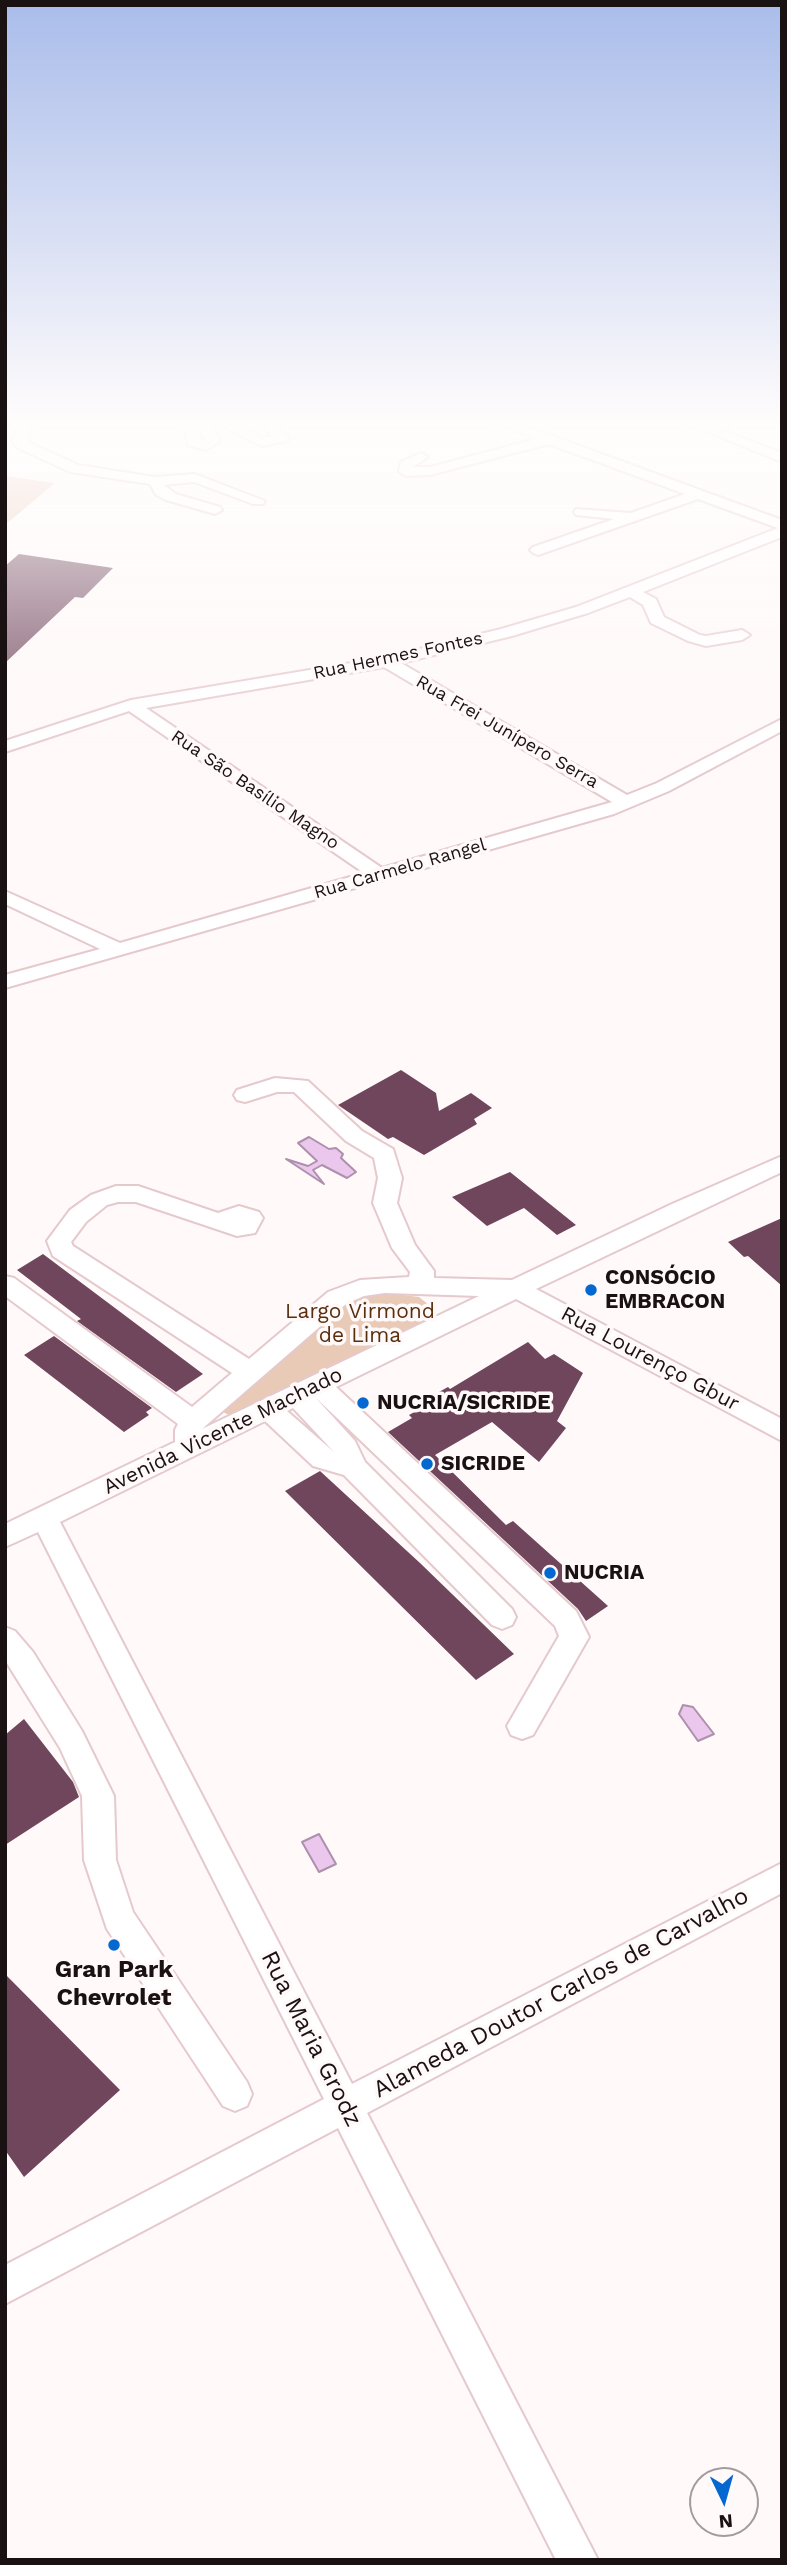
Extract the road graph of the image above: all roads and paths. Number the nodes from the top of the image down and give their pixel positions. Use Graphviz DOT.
graph roads {
  1 [pos="559,543"];
  2 [pos="755,543"];
  3 [pos="538,550"];
  4 [pos="631,591"];
  5 [pos="742,635"];
  6 [pos="387,662"];
  7 [pos="131,705"];
  8 [pos="782,724"];
  9 [pos="5,747"];
  10 [pos="626,803"];
  11 [pos="379,875"];
  12 [pos="5,897"];
  13 [pos="120,950"];
  14 [pos="5,982"];
  15 [pos="245,1095"];
  16 [pos="782,1163"];
  17 [pos="224,1224"];
  18 [pos="5,1284"];
  19 [pos="421,1286"];
  20 [pos="517,1289"];
  21 [pos="249,1372"];
  22 [pos="307,1390"];
  23 [pos="270,1409"];
  24 [pos="194,1421"];
  25 [pos="782,1431"];
  26 [pos="188,1448"];
  27 [pos="353,1467"];
  28 [pos="44,1518"];
  29 [pos="5,1536"];
  30 [pos="502,1617"];
  31 [pos="5,1639"];
  32 [pos="522,1726"];
  33 [pos="782,1877"];
  34 [pos="235,2094"];
  35 [pos="346,2107"];
  36 [pos="5,2285"];
  37 [pos="578,2560"];
  1 -- 3 [label="street"];
  2 -- 4 [label="street, Rua Hermes Fontes"];
  4 -- 5 [label="street"];
  4 -- 6 [label="street, Rua Hermes Fontes"];
  6 -- 7 [label="street, Rua Hermes Fontes"];
  6 -- 10 [label="street, Rua Frei Junípero Serra"];
  7 -- 9 [label="street, Rua Hermes Fontes"];
  7 -- 11 [label="street, Rua São Basílio Magno"];
  8 -- 10 [label="street, Rua Carmelo Rangel"];
  10 -- 11 [label="street, Rua Carmelo Rangel"];
  11 -- 13 [label="street, Rua Carmelo Rangel"];
  12 -- 13 [label="street"];
  13 -- 14 [label="street, Rua Carmelo Rangel"];
  15 -- 19 [label="street"];
  16 -- 20 [label="street, Avenida Vicente Machado"];
  17 -- 21 [label="street"];
  18 -- 24 [label="street"];
  19 -- 20 [label="street"];
  19 -- 21 [label="street"];
  20 -- 22 [label="street, Avenida Vicente Machado"];
  20 -- 25 [label="street, Rua Lourenço Gbur"];
  21 -- 24 [label="street"];
  22 -- 23 [label="street, Avenida Vicente Machado"];
  22 -- 27 [label="street"];
  22 -- 32 [label="street"];
  23 -- 26 [label="street, Avenida Vicente Machado"];
  23 -- 27 [label="street"];
  24 -- 26 [label="street"];
  26 -- 28 [label="street, Avenida Vicente Machado"];
  27 -- 30 [label="street"];
  28 -- 29 [label="street, Avenida Vicente Machado"];
  28 -- 35 [label="street, Rua Maria Grodz"];
  31 -- 34 [label="street"];
  33 -- 35 [label="street, Alameda Doutor Carlos de Carvalho"];
  35 -- 36 [label="street, Alameda Doutor Carlos de Carvalho"];
  35 -- 37 [label="street, Rua Maria Grodz"];
}
